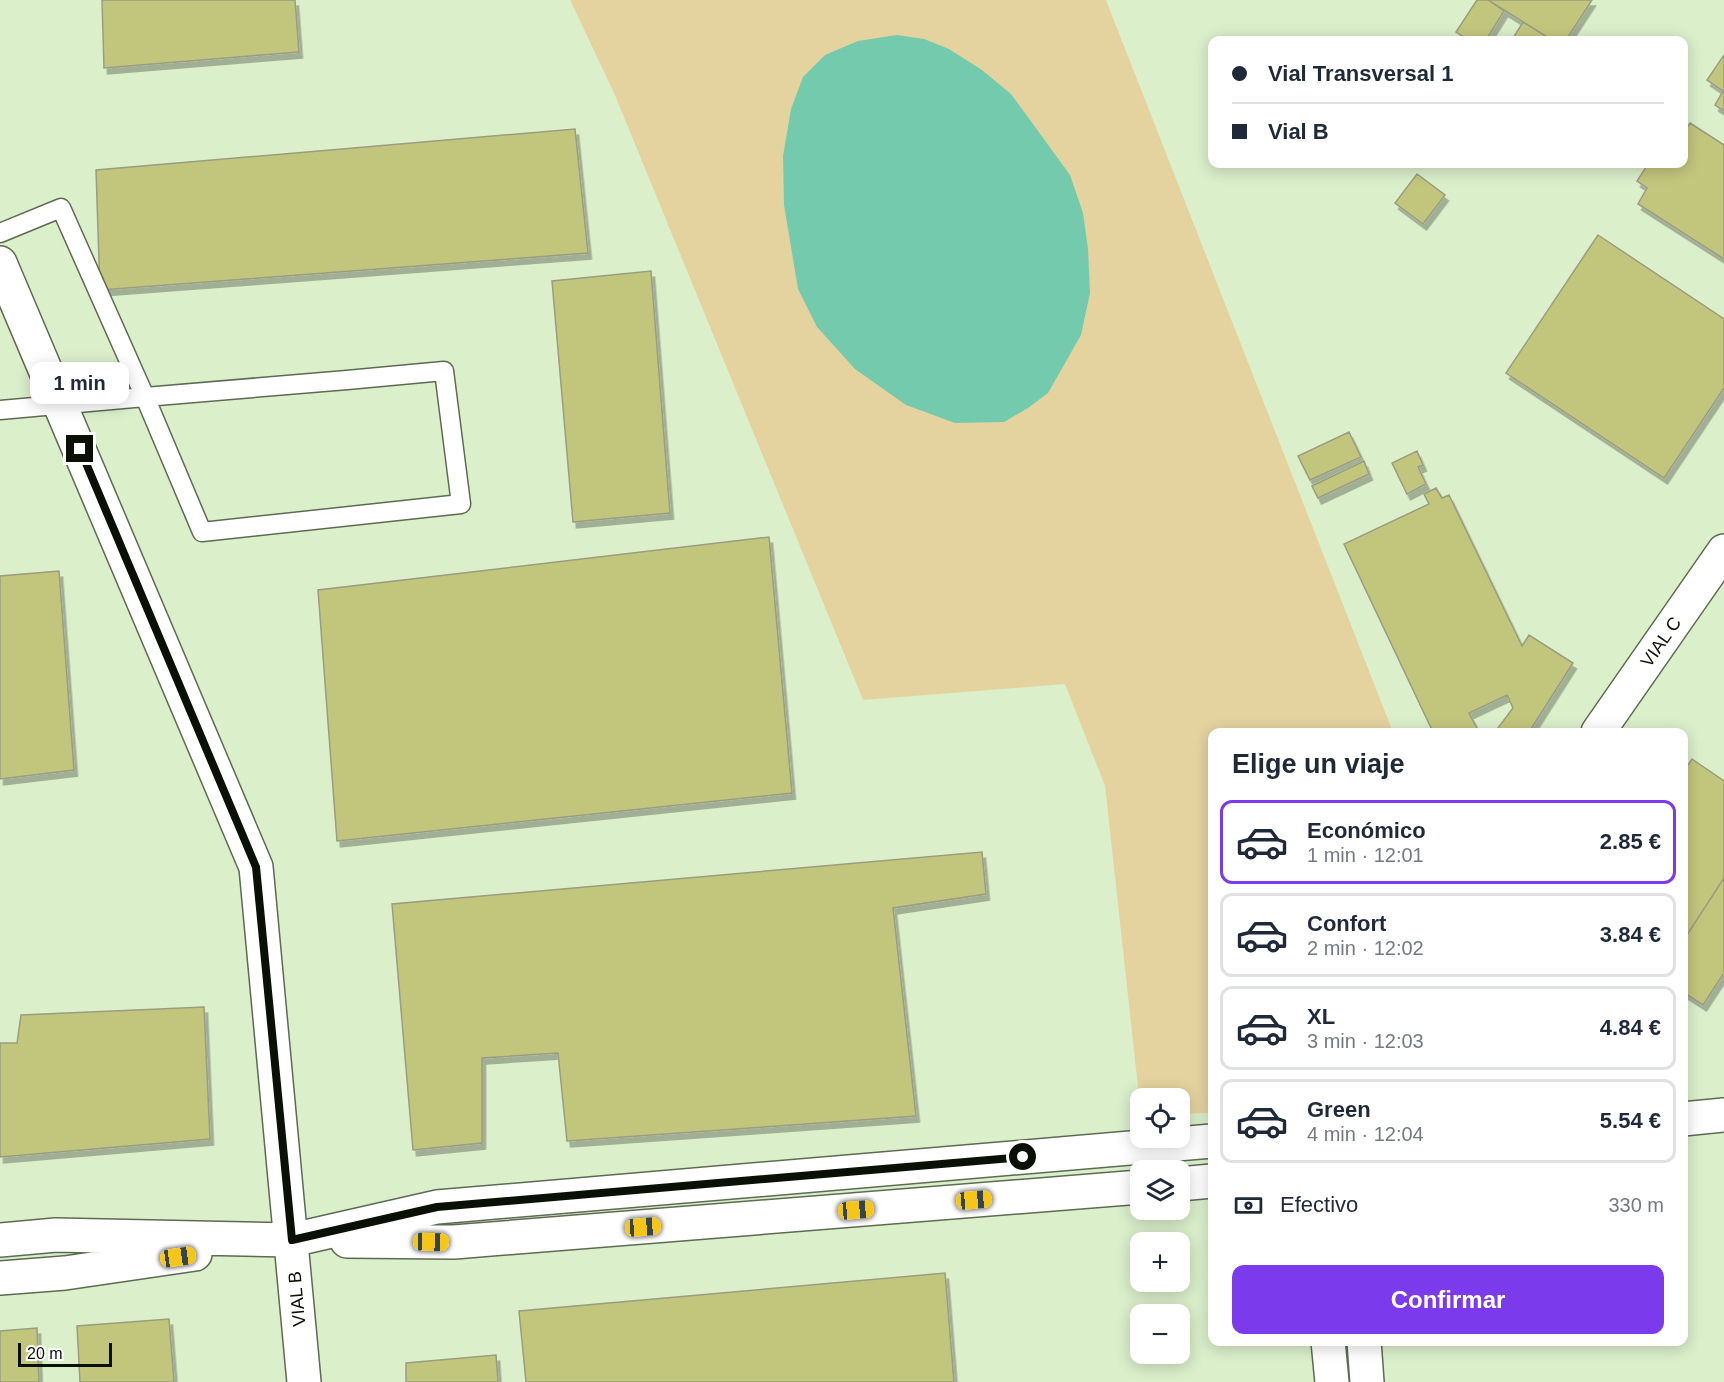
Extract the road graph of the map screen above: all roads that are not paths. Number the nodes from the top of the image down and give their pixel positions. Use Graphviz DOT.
graph roads {
  1 [pos="0,233"];
  2 [pos="0,262"];
  3 [pos="145,397"];
  4 [pos="61,405"];
  5 [pos="0,410"];
  6 [pos="1724,552"];
  7 [pos="1601,728"];
  8 [pos="1724,1115"];
  9 [pos="1688,1119"];
  10 [pos="1208,1141"];
  11 [pos="1208,1181"];
  12 [pos="1190,1183"];
  13 [pos="1130,1188"];
  14 [pos="0,1240"];
  15 [pos="292,1240"];
  16 [pos="0,1278"];
  17 [pos="1328,1346"];
  18 [pos="1364,1346"];
  19 [pos="304,1382"];
  20 [pos="1332,1382"];
  21 [pos="1367,1382"];
  1 -- 3 [label="lane"];
  2 -- 4 [label="street, VIAL B"];
  3 -- 3 [label="lane"];
  3 -- 4 [label="lane"];
  4 -- 5 [label="lane"];
  4 -- 15 [label="street, VIAL B"];
  6 -- 7 [label="street, VIAL C"];
  8 -- 9 [label="street"];
  10 -- 15 [label="street"];
  11 -- 12 [label="street"];
  13 -- 15 [label="street"];
  14 -- 15 [label="street"];
  15 -- 16 [label="street"];
  15 -- 19 [label="street, VIAL B"];
  17 -- 20 [label="street"];
  18 -- 21 [label="street"];
}
